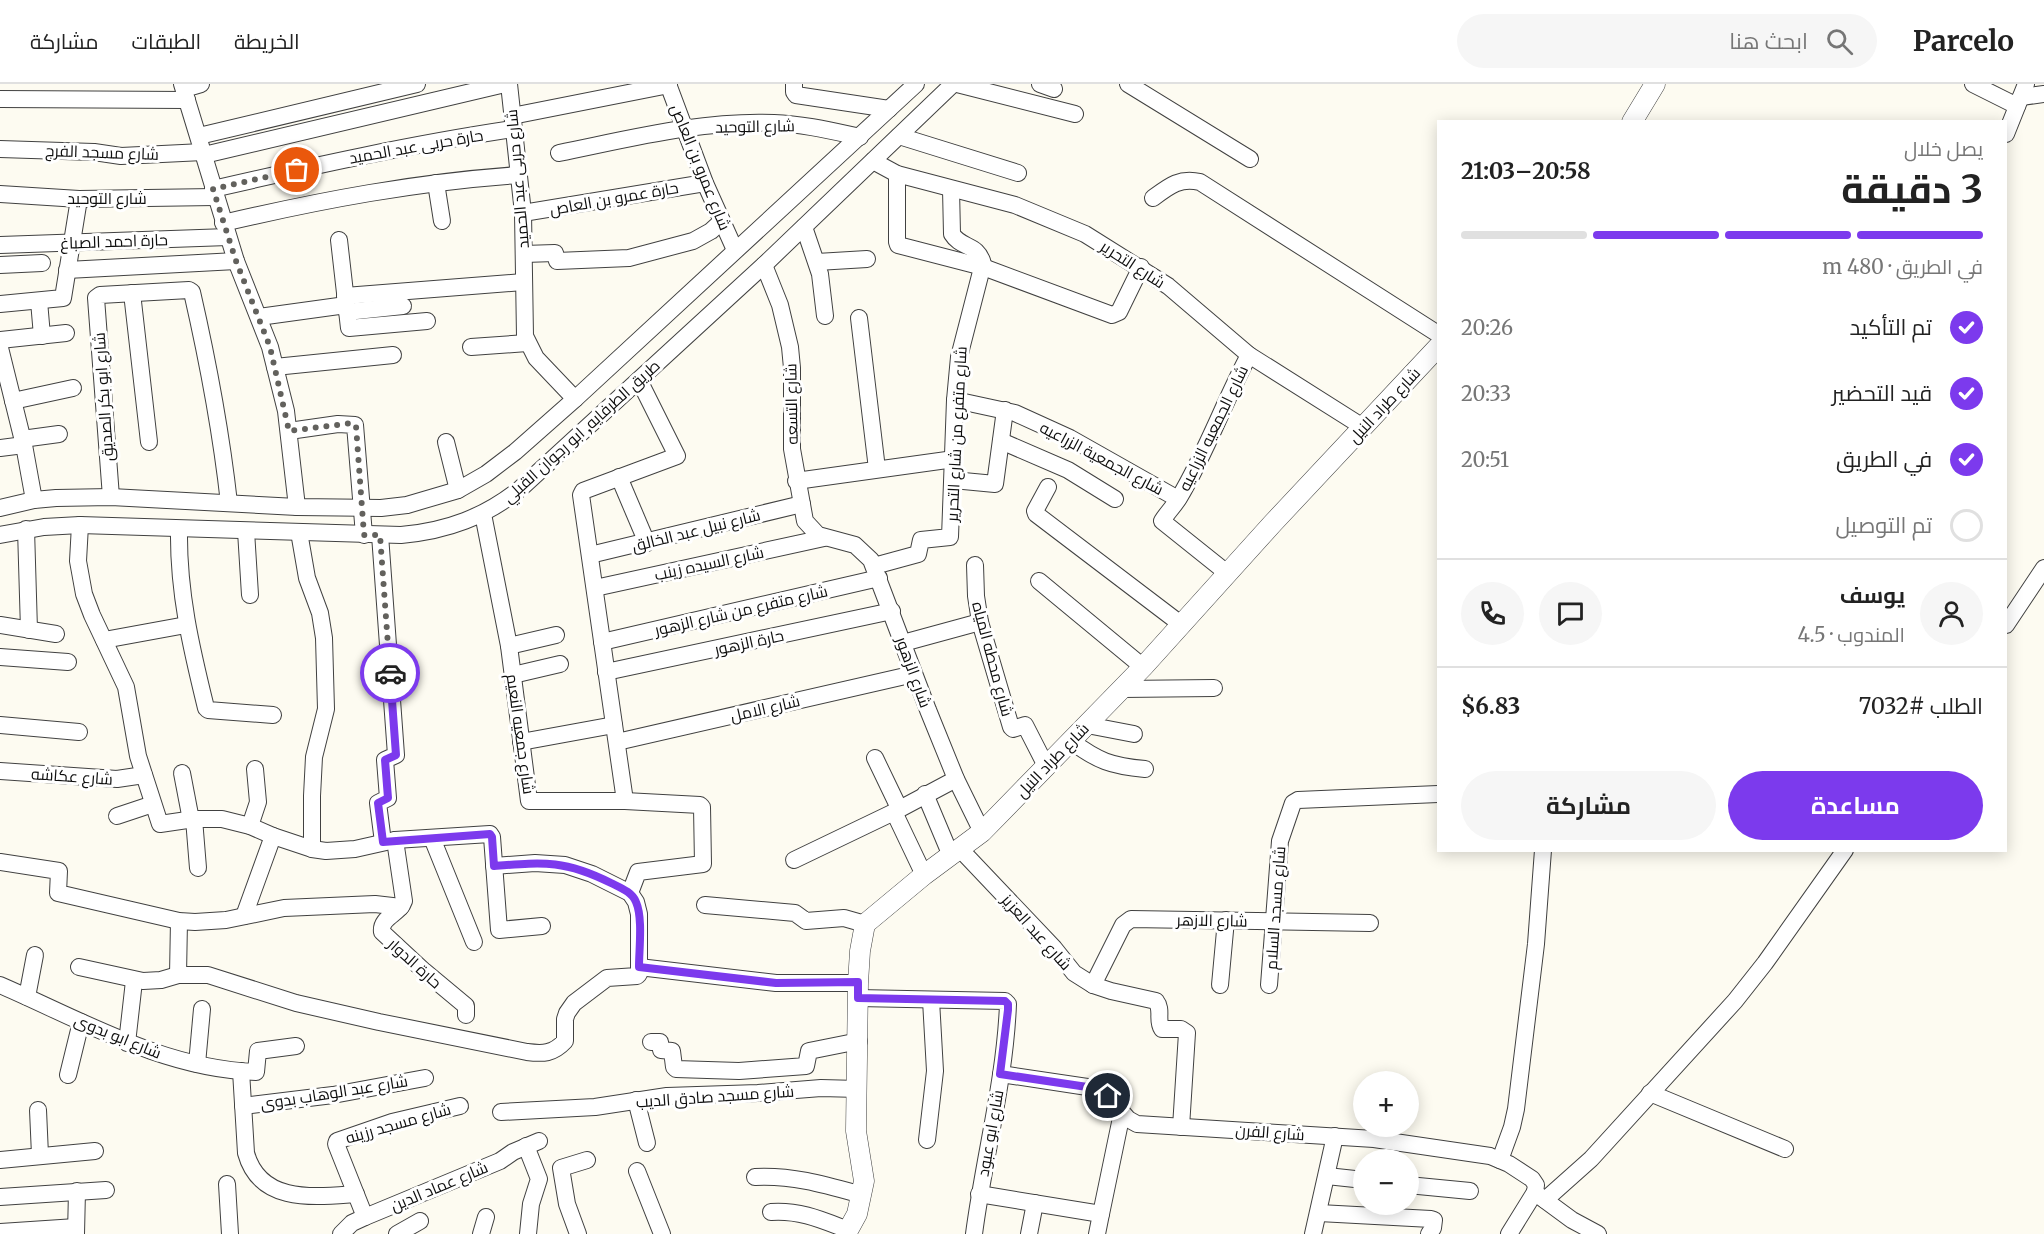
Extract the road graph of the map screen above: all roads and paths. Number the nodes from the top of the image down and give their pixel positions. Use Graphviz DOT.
graph roads {
  1 [pos="201,84"];
  2 [pos="417,84"];
  3 [pos="507,84"];
  4 [pos="668,84"];
  5 [pos="794,84"];
  6 [pos="916,84"];
  7 [pos="955,84"];
  8 [pos="1128,84"];
  9 [pos="1655,84"];
  10 [pos="1973,84"];
  11 [pos="184,91"];
  12 [pos="818,91"];
  13 [pos="2044,94"];
  14 [pos="2021,96"];
  15 [pos="0,99"];
  16 [pos="890,109"];
  17 [pos="1075,114"];
  18 [pos="1633,120"];
  19 [pos="512,123"];
  20 [pos="685,129"];
  21 [pos="2007,132"];
  22 [pos="199,136"];
  23 [pos="899,136"];
  24 [pos="860,137"];
  25 [pos="0,149"];
  26 [pos="559,153"];
  27 [pos="204,154"];
  28 [pos="1250,159"];
  29 [pos="873,161"];
  30 [pos="1018,173"];
  31 [pos="897,174"];
  32 [pos="519,175"];
  33 [pos="436,183"];
  34 [pos="705,183"];
  35 [pos="951,189"];
  36 [pos="214,193"];
  37 [pos="0,194"];
  38 [pos="1153,198"];
  39 [pos="79,199"];
  40 [pos="523,213"];
  41 [pos="442,221"];
  42 [pos="722,221"];
  43 [pos="804,227"];
  44 [pos="226,230"];
  45 [pos="339,240"];
  46 [pos="72,243"];
  47 [pos="0,245"];
  48 [pos="735,250"];
  49 [pos="524,254"];
  50 [pos="867,259"];
  51 [pos="236,261"];
  52 [pos="817,262"];
  53 [pos="42,263"];
  54 [pos="0,265"];
  55 [pos="764,266"];
  56 [pos="983,267"];
  57 [pos="1141,267"];
  58 [pos="67,270"];
  59 [pos="524,282"];
  60 [pos="132,293"];
  61 [pos="39,301"];
  62 [pos="0,304"];
  63 [pos="346,304"];
  64 [pos="403,306"];
  65 [pos="825,316"];
  66 [pos="259,317"];
  67 [pos="859,318"];
  68 [pos="427,321"];
  69 [pos="1437,332"];
  70 [pos="66,333"];
  71 [pos="42,336"];
  72 [pos="0,340"];
  73 [pos="527,343"];
  74 [pos="471,347"];
  75 [pos="0,348"];
  76 [pos="1437,348"];
  77 [pos="393,355"];
  78 [pos="1248,355"];
  79 [pos="276,367"];
  80 [pos="639,380"];
  81 [pos="73,388"];
  82 [pos="575,399"];
  83 [pos="13,400"];
  84 [pos="955,400"];
  85 [pos="1005,410"];
  86 [pos="17,419"];
  87 [pos="0,422"];
  88 [pos="1364,427"];
  89 [pos="289,431"];
  90 [pos="59,434"];
  91 [pos="1002,441"];
  92 [pos="23,442"];
  93 [pos="149,442"];
  94 [pos="446,442"];
  95 [pos="0,448"];
  96 [pos="954,459"];
  97 [pos="877,469"];
  98 [pos="619,477"];
  99 [pos="953,480"];
  100 [pos="796,481"];
  101 [pos="1048,487"];
  102 [pos="458,490"];
  103 [pos="111,497"];
  104 [pos="1115,499"];
  105 [pos="1178,499"];
  106 [pos="34,500"];
  107 [pos="229,503"];
  108 [pos="802,504"];
  109 [pos="297,507"];
  110 [pos="0,508"];
  111 [pos="362,508"];
  112 [pos="483,514"];
  113 [pos="80,525"];
  114 [pos="179,528"];
  115 [pos="26,529"];
  116 [pos="246,531"];
  117 [pos="299,532"];
  118 [pos="0,535"];
  119 [pos="372,535"];
  120 [pos="824,538"];
  121 [pos="647,543"];
  122 [pos="590,555"];
  123 [pos="975,565"];
  124 [pos="2044,568"];
  125 [pos="877,572"];
  126 [pos="1227,573"];
  127 [pos="1039,581"];
  128 [pos="595,588"];
  129 [pos="250,595"];
  130 [pos="892,611"];
  131 [pos="980,622"];
  132 [pos="2007,624"];
  133 [pos="186,625"];
  134 [pos="1182,625"];
  135 [pos="0,626"];
  136 [pos="28,630"];
  137 [pos="56,634"];
  138 [pos="556,635"];
  139 [pos="104,640"];
  140 [pos="602,642"];
  141 [pos="903,643"];
  142 [pos="509,646"];
  143 [pos="0,657"];
  144 [pos="68,662"];
  145 [pos="561,664"];
  146 [pos="1143,667"];
  147 [pos="606,672"];
  148 [pos="914,674"];
  149 [pos="513,675"];
  150 [pos="1214,688"];
  151 [pos="1122,689"];
  152 [pos="273,715"];
  153 [pos="0,725"];
  154 [pos="614,725"];
  155 [pos="1087,725"];
  156 [pos="79,732"];
  157 [pos="1134,734"];
  158 [pos="1071,741"];
  159 [pos="521,742"];
  160 [pos="617,742"];
  161 [pos="875,758"];
  162 [pos="1046,766"];
  163 [pos="255,769"];
  164 [pos="1145,769"];
  165 [pos="0,771"];
  166 [pos="182,773"];
  167 [pos="144,775"];
  168 [pos="956,779"];
  169 [pos="925,794"];
  170 [pos="1437,794"];
  171 [pos="625,801"];
  172 [pos="153,804"];
  173 [pos="897,810"];
  174 [pos="117,816"];
  175 [pos="192,819"];
  176 [pos="250,826"];
  177 [pos="982,832"];
  178 [pos="273,836"];
  179 [pos="432,838"];
  180 [pos="389,841"];
  181 [pos="312,849"];
  182 [pos="1543,852"];
  183 [pos="1844,852"];
  184 [pos="955,853"];
  185 [pos="794,860"];
  186 [pos="0,862"];
  187 [pos="494,866"];
  188 [pos="198,868"];
  189 [pos="924,875"];
  190 [pos="630,892"];
  191 [pos="705,905"];
  192 [pos="401,907"];
  193 [pos="244,916"];
  194 [pos="1226,920"];
  195 [pos="179,921"];
  196 [pos="1274,921"];
  197 [pos="1370,923"];
  198 [pos="865,924"];
  199 [pos="542,926"];
  200 [pos="474,942"];
  201 [pos="35,955"];
  202 [pos="79,967"];
  203 [pos="639,967"];
  204 [pos="178,975"];
  205 [pos="134,981"];
  206 [pos="1093,985"];
  207 [pos="1220,985"];
  208 [pos="1269,985"];
  209 [pos="0,986"];
  210 [pos="858,990"];
  211 [pos="27,997"];
  212 [pos="931,1000"];
  213 [pos="202,1009"];
  214 [pos="465,1015"];
  215 [pos="81,1022"];
  216 [pos="859,1041"];
  217 [pos="127,1042"];
  218 [pos="651,1042"];
  219 [pos="296,1046"];
  220 [pos="197,1064"];
  221 [pos="241,1071"];
  222 [pos="1000,1074"];
  223 [pos="68,1075"];
  224 [pos="425,1078"];
  225 [pos="858,1089"];
  226 [pos="1650,1093"];
  227 [pos="636,1100"];
  228 [pos="243,1106"];
  229 [pos="460,1106"];
  230 [pos="38,1110"];
  231 [pos="501,1113"];
  232 [pos="1122,1113"];
  233 [pos="1181,1127"];
  234 [pos="1335,1137"];
  235 [pos="927,1140"];
  236 [pos="647,1143"];
  237 [pos="1785,1149"];
  238 [pos="95,1150"];
  239 [pos="40,1155"];
  240 [pos="0,1160"];
  241 [pos="587,1160"];
  242 [pos="1500,1160"];
  243 [pos="637,1171"];
  244 [pos="1327,1176"];
  245 [pos="755,1177"];
  246 [pos="1353,1179"];
  247 [pos="227,1184"];
  248 [pos="1419,1186"];
  249 [pos="106,1190"];
  250 [pos="77,1191"];
  251 [pos="1470,1191"];
  252 [pos="356,1194"];
  253 [pos="979,1194"];
  254 [pos="862,1195"];
  255 [pos="1540,1196"];
  256 [pos="0,1197"];
  257 [pos="1035,1203"];
  258 [pos="771,1212"];
  259 [pos="1318,1213"];
  260 [pos="1101,1214"];
  261 [pos="365,1217"];
  262 [pos="486,1217"];
  263 [pos="420,1221"];
  264 [pos="76,1231"];
  265 [pos="847,1232"];
  266 [pos="0,1233"];
  267 [pos="230,1234"];
  268 [pos="340,1234"];
  269 [pos="397,1234"];
  270 [pos="481,1234"];
  271 [pos="528,1234"];
  272 [pos="578,1234"];
  273 [pos="662,1234"];
  274 [pos="974,1234"];
  275 [pos="1029,1234"];
  276 [pos="1097,1234"];
  277 [pos="1313,1234"];
  278 [pos="1429,1234"];
  279 [pos="1509,1234"];
  280 [pos="1598,1234"];
  1 -- 11 [label="street"];
  2 -- 22 [label="street"];
  3 -- 19 [label="street, شارع حربى عبد الحميد"];
  3 -- 27 [label="street, شارع مسجد الفرج"];
  4 -- 19 [label="street, حارة حربى عبد الحميد"];
  4 -- 20 [label="street, شارع عمرو بن العاص"];
  5 -- 12 [label="street"];
  6 -- 16 [label="street, طريق الطرفايه, ابو رجوان القبلي"];
  7 -- 17 [label="street"];
  7 -- 23 [label="street, طريق الطرفايه, ابو رجوان القبلي"];
  8 -- 28 [label="street"];
  9 -- 18 [label="street"];
  10 -- 14 [label="street"];
  11 -- 15 [label="street"];
  11 -- 22 [label="street"];
  12 -- 16 [label="street"];
  13 -- 14 [label="street"];
  14 -- 21 [label="street"];
  16 -- 24 [label="street, طريق الطرفايه, ابو رجوان القبلي"];
  19 -- 32 [label="street, شارع حربى عبد الحميد"];
  19 -- 36 [label="street, حارة حربى عبد الحميد"];
  20 -- 24 [label="street, شارع التوحيد"];
  20 -- 26 [label="street, شارع التوحيد"];
  20 -- 34 [label="street, شارع عمرو بن العاص"];
  22 -- 27 [label="street"];
  23 -- 29 [label="street, طريق الطرفايه, ابو رجوان القبلي"];
  23 -- 30 [label="street"];
  24 -- 48 [label="street, طريق الطرفايه, ابو رجوان القبلي"];
  25 -- 27 [label="street, شارع مسجد الفرج"];
  27 -- 36 [label="street"];
  29 -- 31 [label="street, شارع التحرير"];
  29 -- 43 [label="street, طريق الطرفايه, ابو رجوان القبلي"];
  31 -- 35 [label="street, شارع التحرير"];
  31 -- 56 [label="street"];
  32 -- 33 [label="street, حارة احمد الصباغ"];
  32 -- 40 [label="street, شارع حربى عبد الحميد"];
  33 -- 41 [label="street"];
  33 -- 44 [label="street, حارة احمد الصباغ"];
  34 -- 40 [label="street, حارة عمرو بن العاص"];
  34 -- 42 [label="street, شارع عمرو بن العاص"];
  35 -- 56 [label="street"];
  35 -- 57 [label="street, شارع التحرير"];
  36 -- 39 [label="street, شارع التوحيد"];
  36 -- 44 [label="street"];
  37 -- 39 [label="street, شارع التوحيد"];
  38 -- 69 [label="street"];
  39 -- 46 [label="street"];
  40 -- 49 [label="street, شارع حربى عبد الحميد"];
  42 -- 48 [label="street, شارع عمرو بن العاص"];
  42 -- 49 [label="street"];
  43 -- 52 [label="street"];
  43 -- 55 [label="street, طريق الطرفايه, ابو رجوان القبلي"];
  44 -- 46 [label="street, حارة احمد الصباغ"];
  44 -- 51 [label="street"];
  45 -- 63 [label="street"];
  46 -- 47 [label="street, حارة احمد الصباغ"];
  46 -- 58 [label="street"];
  48 -- 82 [label="street, طريق الطرفايه, ابو رجوان القبلي"];
  49 -- 59 [label="street, شارع حربى عبد الحميد"];
  50 -- 52 [label="street"];
  51 -- 58 [label="street"];
  51 -- 66 [label="street"];
  52 -- 65 [label="street"];
  53 -- 54 [label="street"];
  55 -- 80 [label="street, طريق الطرفايه, ابو رجوان القبلي"];
  55 -- 100 [label="street, شارع التسعه"];
  56 -- 57 [label="street"];
  56 -- 84 [label="street, شارع متفرع من شارع التحرير"];
  57 -- 78 [label="street, شارع التحرير"];
  58 -- 61 [label="street"];
  59 -- 63 [label="street"];
  59 -- 73 [label="street, شارع حربى عبد الحميد"];
  60 -- 93 [label="street"];
  60 -- 103 [label="street, شارع ابو بكر الصديق"];
  60 -- 107 [label="street"];
  61 -- 62 [label="street"];
  61 -- 71 [label="street"];
  63 -- 64 [label="street"];
  63 -- 66 [label="street"];
  63 -- 68 [label="street"];
  66 -- 79 [label="street"];
  67 -- 97 [label="street"];
  70 -- 71 [label="street"];
  71 -- 72 [label="street"];
  73 -- 74 [label="street"];
  73 -- 82 [label="street"];
  75 -- 83 [label="street"];
  76 -- 88 [label="street, شارع طراد النيل"];
  77 -- 79 [label="street"];
  78 -- 88 [label="street, شارع التحرير"];
  78 -- 105 [label="street, شارع الجمعيه الزراعيه"];
  79 -- 89 [label="street"];
  80 -- 98 [label="street"];
  80 -- 112 [label="street, طريق الطرفايه, ابو رجوان القبلي"];
  81 -- 83 [label="street"];
  82 -- 102 [label="street, طريق الطرفايه, ابو رجوان القبلي"];
  83 -- 86 [label="street"];
  84 -- 85 [label="street, شارع الجمعية الزراعيه"];
  84 -- 96 [label="street, شارع متفرع من شارع التحرير"];
  85 -- 91 [label="street"];
  85 -- 105 [label="street, شارع الجمعية الزراعيه"];
  86 -- 87 [label="street"];
  86 -- 92 [label="street"];
  88 -- 126 [label="street, شارع طراد النيل"];
  89 -- 109 [label="street"];
  89 -- 111 [label="street"];
  90 -- 92 [label="street"];
  91 -- 99 [label="street"];
  91 -- 104 [label="street"];
  92 -- 95 [label="street"];
  92 -- 106 [label="street"];
  94 -- 102 [label="street"];
  96 -- 97 [label="street"];
  96 -- 99 [label="street, شارع متفرع من شارع التحرير"];
  97 -- 100 [label="street"];
  98 -- 121 [label="street"];
  98 -- 122 [label="street"];
  99 -- 125 [label="street, شارع متفرع من شارع التحرير"];
  100 -- 108 [label="street, شارع التسعه"];
  101 -- 134 [label="street"];
  102 -- 111 [label="street, طريق الطرفايه, ابو رجوان القبلي"];
  103 -- 106 [label="street, طريق الطرفايه, ابو رجوان القبلي"];
  103 -- 107 [label="street, طريق الطرفايه, ابو رجوان القبلي"];
  105 -- 126 [label="street, شارع الجمعيه الزراعيه"];
  106 -- 110 [label="street, طريق الطرفايه, ابو رجوان القبلي"];
  107 -- 109 [label="street, طريق الطرفايه, ابو رجوان القبلي"];
  108 -- 120 [label="street, شارع التسعه"];
  108 -- 121 [label="street, شارع نبيل عبد الخالق"];
  109 -- 111 [label="street, طريق الطرفايه, ابو رجوان القبلي"];
  111 -- 119 [label="street"];
  112 -- 119 [label="street, طريق الطرفايه, ابو رجوان القبلي"];
  112 -- 142 [label="street, شارع جمعيه النعيم"];
  113 -- 114 [label="street, طريق الطرفايه, ابو رجوان القبلي"];
  113 -- 115 [label="street, طريق الطرفايه, ابو رجوان القبلي"];
  113 -- 139 [label="street"];
  114 -- 116 [label="street, طريق الطرفايه, ابو رجوان القبلي"];
  114 -- 133 [label="street"];
  115 -- 118 [label="street, طريق الطرفايه, ابو رجوان القبلي"];
  115 -- 136 [label="street"];
  116 -- 117 [label="street, طريق الطرفايه, ابو رجوان القبلي"];
  116 -- 129 [label="street"];
  117 -- 119 [label="street, طريق الطرفايه, ابو رجوان القبلي"];
  117 -- 181 [label="street"];
  119 -- 180 [label="street"];
  120 -- 125 [label="street, شارع الزهور"];
  120 -- 128 [label="street, شارع السيده زينب"];
  121 -- 122 [label="street, شارع نبيل عبد الخالق"];
  122 -- 128 [label="street"];
  123 -- 131 [label="street, شارع محطه المياه"];
  124 -- 132 [label="street"];
  125 -- 130 [label="street, شارع الزهور"];
  125 -- 140 [label="street, شارع متفرع من شارع الزهور"];
  126 -- 134 [label="street, شارع طراد النيل"];
  127 -- 146 [label="street"];
  128 -- 140 [label="street"];
  130 -- 141 [label="street, شارع الزهور"];
  130 -- 147 [label="street, حارة الزهور"];
  131 -- 141 [label="street"];
  131 -- 162 [label="street, شارع محطه المياه"];
  133 -- 139 [label="street"];
  133 -- 152 [label="street"];
  134 -- 146 [label="street, شارع طراد النيل"];
  135 -- 136 [label="street"];
  136 -- 137 [label="street"];
  138 -- 142 [label="street"];
  139 -- 167 [label="street"];
  140 -- 147 [label="street"];
  141 -- 148 [label="street, شارع الزهور"];
  142 -- 149 [label="street, شارع جمعيه النعيم"];
  143 -- 144 [label="street"];
  145 -- 149 [label="street"];
  146 -- 151 [label="street, شارع طراد النيل"];
  147 -- 154 [label="street"];
  148 -- 160 [label="street, شارع الامل"];
  148 -- 168 [label="street, شارع الزهور"];
  149 -- 159 [label="street, شارع جمعيه النعيم"];
  150 -- 151 [label="street"];
  151 -- 155 [label="street, شارع طراد النيل"];
  153 -- 156 [label="street"];
  154 -- 159 [label="street"];
  154 -- 160 [label="street"];
  155 -- 157 [label="street"];
  155 -- 158 [label="street, شارع طراد النيل"];
  158 -- 162 [label="street, شارع طراد النيل"];
  158 -- 164 [label="street"];
  159 -- 171 [label="street, شارع جمعيه النعيم"];
  160 -- 171 [label="street"];
  161 -- 173 [label="street"];
  162 -- 177 [label="street, شارع طراد النيل"];
  163 -- 176 [label="street"];
  165 -- 167 [label="street, شارع عكاشه"];
  166 -- 175 [label="street"];
  167 -- 172 [label="street"];
  168 -- 169 [label="street"];
  168 -- 177 [label="street, شارع الزهور"];
  169 -- 173 [label="street"];
  169 -- 184 [label="street"];
  170 -- 196 [label="street, شارع مسجد السلام"];
  171 -- 190 [label="street, شارع جمعيه النعيم"];
  172 -- 174 [label="street"];
  172 -- 175 [label="street"];
  173 -- 185 [label="street"];
  173 -- 189 [label="street"];
  175 -- 176 [label="street"];
  175 -- 188 [label="street"];
  176 -- 178 [label="street"];
  177 -- 184 [label="street, شارع طراد النيل"];
  178 -- 181 [label="street"];
  178 -- 193 [label="street"];
  179 -- 180 [label="street"];
  179 -- 187 [label="street"];
  179 -- 200 [label="street"];
  180 -- 181 [label="street"];
  180 -- 192 [label="street"];
  182 -- 242 [label="street"];
  183 -- 226 [label="street"];
  184 -- 189 [label="street, شارع طراد النيل"];
  184 -- 206 [label="street, شارع عبد العزيز"];
  186 -- 195 [label="street"];
  187 -- 190 [label="street"];
  187 -- 199 [label="street"];
  189 -- 198 [label="street, شارع طراد النيل"];
  190 -- 203 [label="street"];
  191 -- 198 [label="street"];
  192 -- 193 [label="street"];
  192 -- 214 [label="street, حارة الدوار"];
  193 -- 195 [label="street"];
  194 -- 196 [label="street, شارع الازهر"];
  194 -- 206 [label="street, شارع الازهر"];
  194 -- 207 [label="street"];
  195 -- 204 [label="street"];
  196 -- 197 [label="street, شارع الازهر"];
  196 -- 208 [label="street, شارع مسجد السلام"];
  198 -- 210 [label="street"];
  201 -- 211 [label="street"];
  202 -- 205 [label="street"];
  203 -- 204 [label="street"];
  203 -- 210 [label="street, شارع ابو عبود"];
  204 -- 205 [label="street"];
  205 -- 217 [label="street"];
  206 -- 233 [label="street, شارع عبد العزيز"];
  209 -- 211 [label="street, شارع ابو بدوى"];
  210 -- 212 [label="street, شارع ابو عبود"];
  210 -- 216 [label="street"];
  211 -- 215 [label="street, شارع ابو بدوى"];
  212 -- 222 [label="street, شارع ابو عبود"];
  212 -- 235 [label="street"];
  213 -- 220 [label="street"];
  215 -- 217 [label="street, شارع ابو بدوى"];
  215 -- 223 [label="street"];
  216 -- 218 [label="street"];
  216 -- 225 [label="street"];
  217 -- 220 [label="street, شارع ابو بدوى"];
  219 -- 221 [label="street"];
  220 -- 221 [label="street, شارع ابو بدوى"];
  221 -- 228 [label="street"];
  222 -- 232 [label="street, شارع الفرن"];
  222 -- 253 [label="street, شارع ابو عبود"];
  224 -- 228 [label="street, شارع عبد الوهاب بدوى"];
  225 -- 227 [label="street, شارع مسجد صادق الديب"];
  225 -- 254 [label="street"];
  226 -- 237 [label="street"];
  226 -- 255 [label="street"];
  227 -- 231 [label="street, شارع مسجد صادق الديب"];
  227 -- 236 [label="street"];
  228 -- 252 [label="street"];
  229 -- 252 [label="street, شارع مسجد رزينه"];
  230 -- 239 [label="street"];
  232 -- 233 [label="street, شارع الفرن"];
  232 -- 260 [label="street"];
  233 -- 234 [label="street, شارع الفرن"];
  234 -- 242 [label="street, شارع الفرن"];
  234 -- 244 [label="street"];
  238 -- 239 [label="street"];
  239 -- 240 [label="street"];
  241 -- 272 [label="street"];
  242 -- 255 [label="street, شارع الفرن"];
  243 -- 273 [label="street"];
  244 -- 246 [label="street"];
  244 -- 259 [label="street"];
  245 -- 254 [label="street"];
  247 -- 267 [label="street"];
  248 -- 251 [label="street"];
  249 -- 250 [label="street"];
  250 -- 256 [label="street"];
  250 -- 264 [label="street"];
  252 -- 261 [label="street"];
  253 -- 257 [label="street"];
  253 -- 274 [label="street, شارع ابو عبود"];
  254 -- 265 [label="street"];
  255 -- 279 [label="street"];
  255 -- 280 [label="street, شارع الفرن"];
  257 -- 260 [label="street"];
  257 -- 275 [label="street"];
  258 -- 265 [label="street"];
  259 -- 277 [label="street"];
  259 -- 278 [label="street"];
  260 -- 276 [label="street"];
  261 -- 268 [label="street, شارع عماد الدين"];
  261 -- 271 [label="street, شارع عماد الدين"];
  262 -- 270 [label="street"];
  263 -- 269 [label="street"];
  264 -- 266 [label="street"];
}
